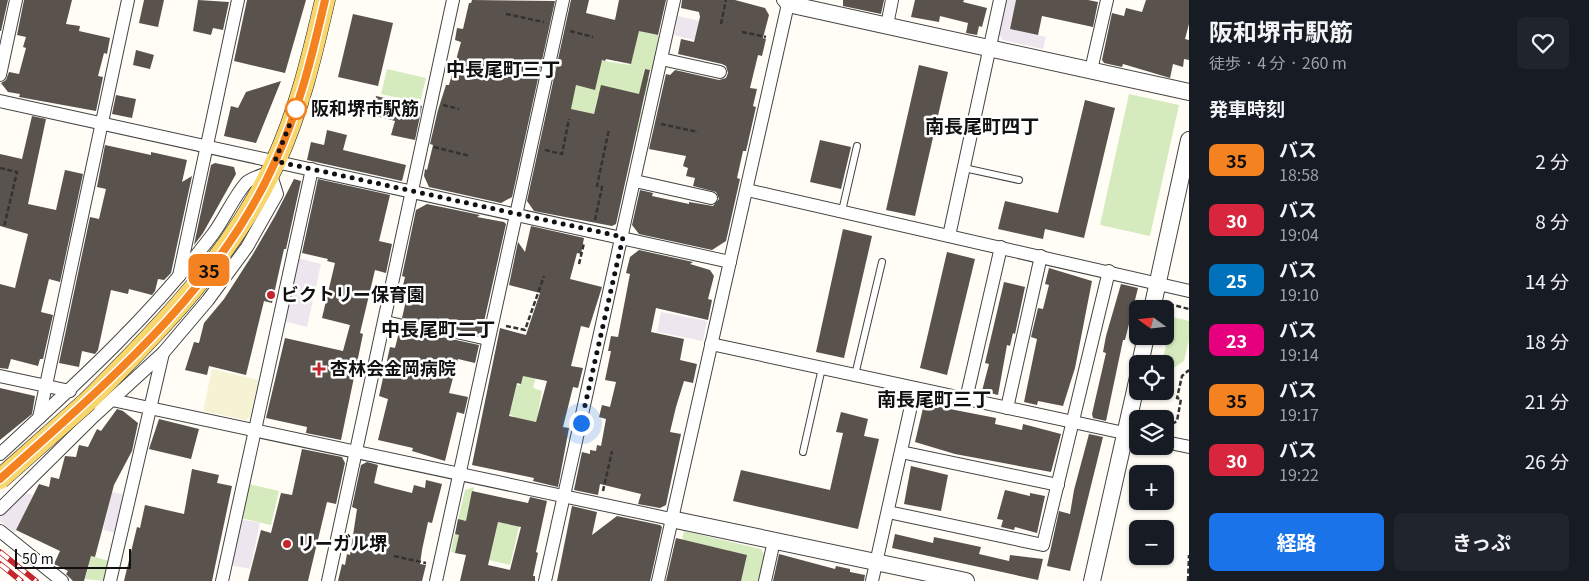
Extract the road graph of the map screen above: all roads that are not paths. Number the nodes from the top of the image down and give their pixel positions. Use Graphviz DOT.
graph roads {
  1 [pos="16,0"];
  2 [pos="128,0"];
  3 [pos="238,0"];
  4 [pos="325,0"];
  5 [pos="453,0"];
  6 [pos="563,0"];
  7 [pos="674,0"];
  8 [pos="892,0"];
  9 [pos="1000,0"];
  10 [pos="1107,0"];
  11 [pos="785,2"];
  12 [pos="886,25"];
  13 [pos="990,48"];
  14 [pos="661,59"];
  15 [pos="1091,70"];
  16 [pos="720,72"];
  17 [pos="0,75"];
  18 [pos="1189,92"];
  19 [pos="0,102"];
  20 [pos="101,124"];
  21 [pos="1189,140"];
  22 [pos="206,146"];
  23 [pos="857,146"];
  24 [pos="273,167"];
  25 [pos="964,168"];
  26 [pos="312,169"];
  27 [pos="1019,180"];
  28 [pos="635,181"];
  29 [pos="747,190"];
  30 [pos="412,192"];
  31 [pos="711,198"];
  32 [pos="842,211"];
  33 [pos="516,215"];
  34 [pos="949,236"];
  35 [pos="623,237"];
  36 [pos="1001,247"];
  37 [pos="1041,256"];
  38 [pos="730,262"];
  39 [pos="882,262"];
  40 [pos="1109,271"];
  41 [pos="178,280"];
  42 [pos="1158,282"];
  43 [pos="1189,291"];
  44 [pos="1160,300"];
  45 [pos="384,319"];
  46 [pos="488,342"];
  47 [pos="712,344"];
  48 [pos="164,353"];
  49 [pos="822,368"];
  50 [pos="855,375"];
  51 [pos="0,376"];
  52 [pos="46,386"];
  53 [pos="915,388"];
  54 [pos="70,391"];
  55 [pos="966,399"];
  56 [pos="112,400"];
  57 [pos="150,408"];
  58 [pos="1008,408"];
  59 [pos="39,418"];
  60 [pos="1074,422"];
  61 [pos="253,431"];
  62 [pos="1129,435"];
  63 [pos="1129,442"];
  64 [pos="1174,444"];
  65 [pos="1189,447"];
  66 [pos="802,452"];
  67 [pos="901,452"];
  68 [pos="355,453"];
  69 [pos="0,454"];
  70 [pos="459,475"];
  71 [pos="0,479"];
  72 [pos="1058,485"];
  73 [pos="564,497"];
  74 [pos="0,509"];
  75 [pos="888,512"];
  76 [pos="672,519"];
  77 [pos="0,531"];
  78 [pos="774,541"];
  79 [pos="877,562"];
  80 [pos="62,581"];
  81 [pos="110,581"];
  82 [pos="222,581"];
  83 [pos="328,581"];
  84 [pos="436,581"];
  85 [pos="545,581"];
  86 [pos="658,581"];
  87 [pos="765,581"];
  88 [pos="872,581"];
  89 [pos="966,581"];
  90 [pos="1092,581"];
  1 -- 17 [label="street"];
  2 -- 20 [label="street"];
  3 -- 22 [label="street"];
  4 -- 24 [label="main road"];
  5 -- 30 [label="street"];
  6 -- 33 [label="street"];
  7 -- 14 [label="street"];
  8 -- 12 [label="street"];
  9 -- 13 [label="street"];
  10 -- 15 [label="street"];
  11 -- 12 [label="street"];
  11 -- 29 [label="street"];
  12 -- 13 [label="street"];
  13 -- 15 [label="street"];
  13 -- 25 [label="street"];
  14 -- 16 [label="street"];
  14 -- 28 [label="street"];
  15 -- 18 [label="street"];
  19 -- 20 [label="street"];
  20 -- 22 [label="street"];
  20 -- 52 [label="street"];
  21 -- 42 [label="street"];
  22 -- 24 [label="street"];
  22 -- 41 [label="street"];
  23 -- 32 [label="lane"];
  24 -- 26 [label="street"];
  24 -- 41 [label="street"];
  24 -- 48 [label="street"];
  24 -- 71 [label="main road, bridge"];
  25 -- 27 [label="lane"];
  25 -- 34 [label="street"];
  26 -- 30 [label="street"];
  26 -- 61 [label="street"];
  28 -- 31 [label="street"];
  28 -- 35 [label="street"];
  29 -- 32 [label="street"];
  29 -- 38 [label="street"];
  30 -- 33 [label="street"];
  30 -- 45 [label="street"];
  32 -- 34 [label="street"];
  33 -- 35 [label="street"];
  33 -- 46 [label="street"];
  34 -- 36 [label="street"];
  35 -- 38 [label="street"];
  35 -- 73 [label="street"];
  36 -- 37 [label="street"];
  36 -- 55 [label="street"];
  37 -- 40 [label="street"];
  37 -- 58 [label="street"];
  38 -- 47 [label="street"];
  39 -- 50 [label="lane"];
  40 -- 42 [label="street"];
  40 -- 60 [label="street"];
  41 -- 54 [label="street"];
  42 -- 43 [label="street"];
  42 -- 44 [label="street"];
  45 -- 46 [label="lane"];
  45 -- 68 [label="street"];
  46 -- 70 [label="street"];
  47 -- 49 [label="street"];
  47 -- 76 [label="street"];
  48 -- 56 [label="street"];
  48 -- 57 [label="street"];
  49 -- 50 [label="street"];
  49 -- 66 [label="lane"];
  50 -- 53 [label="street"];
  51 -- 52 [label="street"];
  52 -- 54 [label="street"];
  52 -- 59 [label="street"];
  53 -- 55 [label="street"];
  53 -- 67 [label="street"];
  54 -- 59 [label="street"];
  55 -- 58 [label="street"];
  56 -- 57 [label="street"];
  56 -- 74 [label="street"];
  57 -- 61 [label="street"];
  57 -- 81 [label="street"];
  58 -- 60 [label="street"];
  59 -- 69 [label="street"];
  60 -- 62 [label="street"];
  60 -- 72 [label="street"];
  61 -- 68 [label="street"];
  61 -- 82 [label="street"];
  63 -- 90 [label="street"];
  64 -- 65 [label="street"];
  67 -- 72 [label="street"];
  67 -- 75 [label="street"];
  68 -- 70 [label="street"];
  68 -- 83 [label="street"];
  70 -- 73 [label="street"];
  70 -- 84 [label="street"];
  72 -- 75 [label="street"];
  73 -- 76 [label="street"];
  73 -- 85 [label="street"];
  75 -- 79 [label="street"];
  76 -- 78 [label="street"];
  76 -- 86 [label="street"];
  77 -- 80 [label="street"];
  78 -- 79 [label="street"];
  78 -- 87 [label="street"];
  79 -- 88 [label="street"];
  79 -- 89 [label="street"];
}
